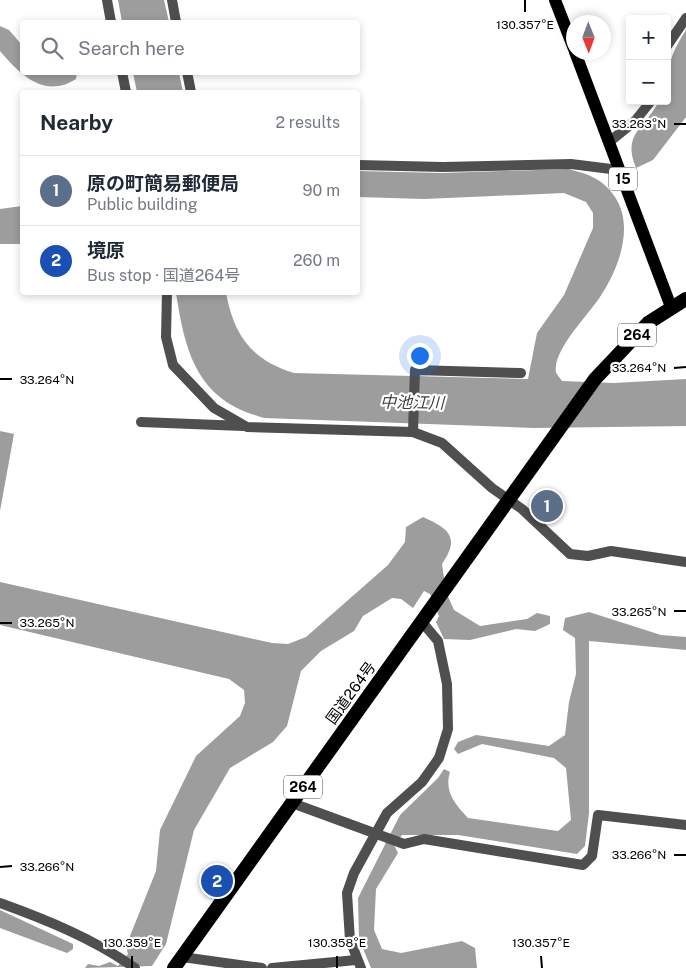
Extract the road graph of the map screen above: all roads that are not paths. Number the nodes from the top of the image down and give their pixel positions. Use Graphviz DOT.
graph roads {
  1 [pos="107,0"];
  2 [pos="172,0"];
  3 [pos="555,0"];
  4 [pos="686,18"];
  5 [pos="111,20"];
  6 [pos="176,20"];
  7 [pos="566,30"];
  8 [pos="671,40"];
  9 [pos="577,60"];
  10 [pos="123,75"];
  11 [pos="187,75"];
  12 [pos="126,90"];
  13 [pos="190,90"];
  14 [pos="648,105"];
  15 [pos="609,142"];
  16 [pos="360,165"];
  17 [pos="619,170"];
  18 [pos="167,295"];
  19 [pos="686,299"];
  20 [pos="671,306"];
  21 [pos="521,373"];
  22 [pos="141,422"];
  23 [pos="247,426"];
  24 [pos="413,432"];
  25 [pos="508,499"];
  26 [pos="686,562"];
  27 [pos="422,622"];
  28 [pos="292,803"];
  29 [pos="686,825"];
  30 [pos="374,834"];
  31 [pos="0,903"];
  32 [pos="178,962"];
  33 [pos="358,964"];
  34 [pos="135,968"];
  35 [pos="262,968"];
  36 [pos="272,968"];
  1 -- 5 [label="street"];
  2 -- 6 [label="street"];
  3 -- 7 [label="main road, 15"];
  4 -- 8 [label="street"];
  9 -- 15 [label="main road, 15"];
  10 -- 12 [label="street"];
  11 -- 13 [label="street"];
  14 -- 15 [label="street"];
  15 -- 17 [label="main road, 15"];
  16 -- 17 [label="street"];
  17 -- 20 [label="main road, 15"];
  18 -- 23 [label="street"];
  19 -- 20 [label="highway, 264"];
  20 -- 25 [label="highway, 国道264号 / 264"];
  21 -- 24 [label="street"];
  22 -- 23 [label="street"];
  23 -- 24 [label="street"];
  24 -- 25 [label="street"];
  25 -- 26 [label="street"];
  25 -- 27 [label="highway, 国道264号 / 264"];
  27 -- 28 [label="highway, 国道264号 / 264"];
  27 -- 30 [label="street"];
  28 -- 30 [label="street"];
  28 -- 32 [label="highway, 国道264号 / 264"];
  29 -- 30 [label="street"];
  30 -- 33 [label="street"];
  31 -- 34 [label="street"];
  32 -- 35 [label="street"];
  33 -- 36 [label="street"];
}
